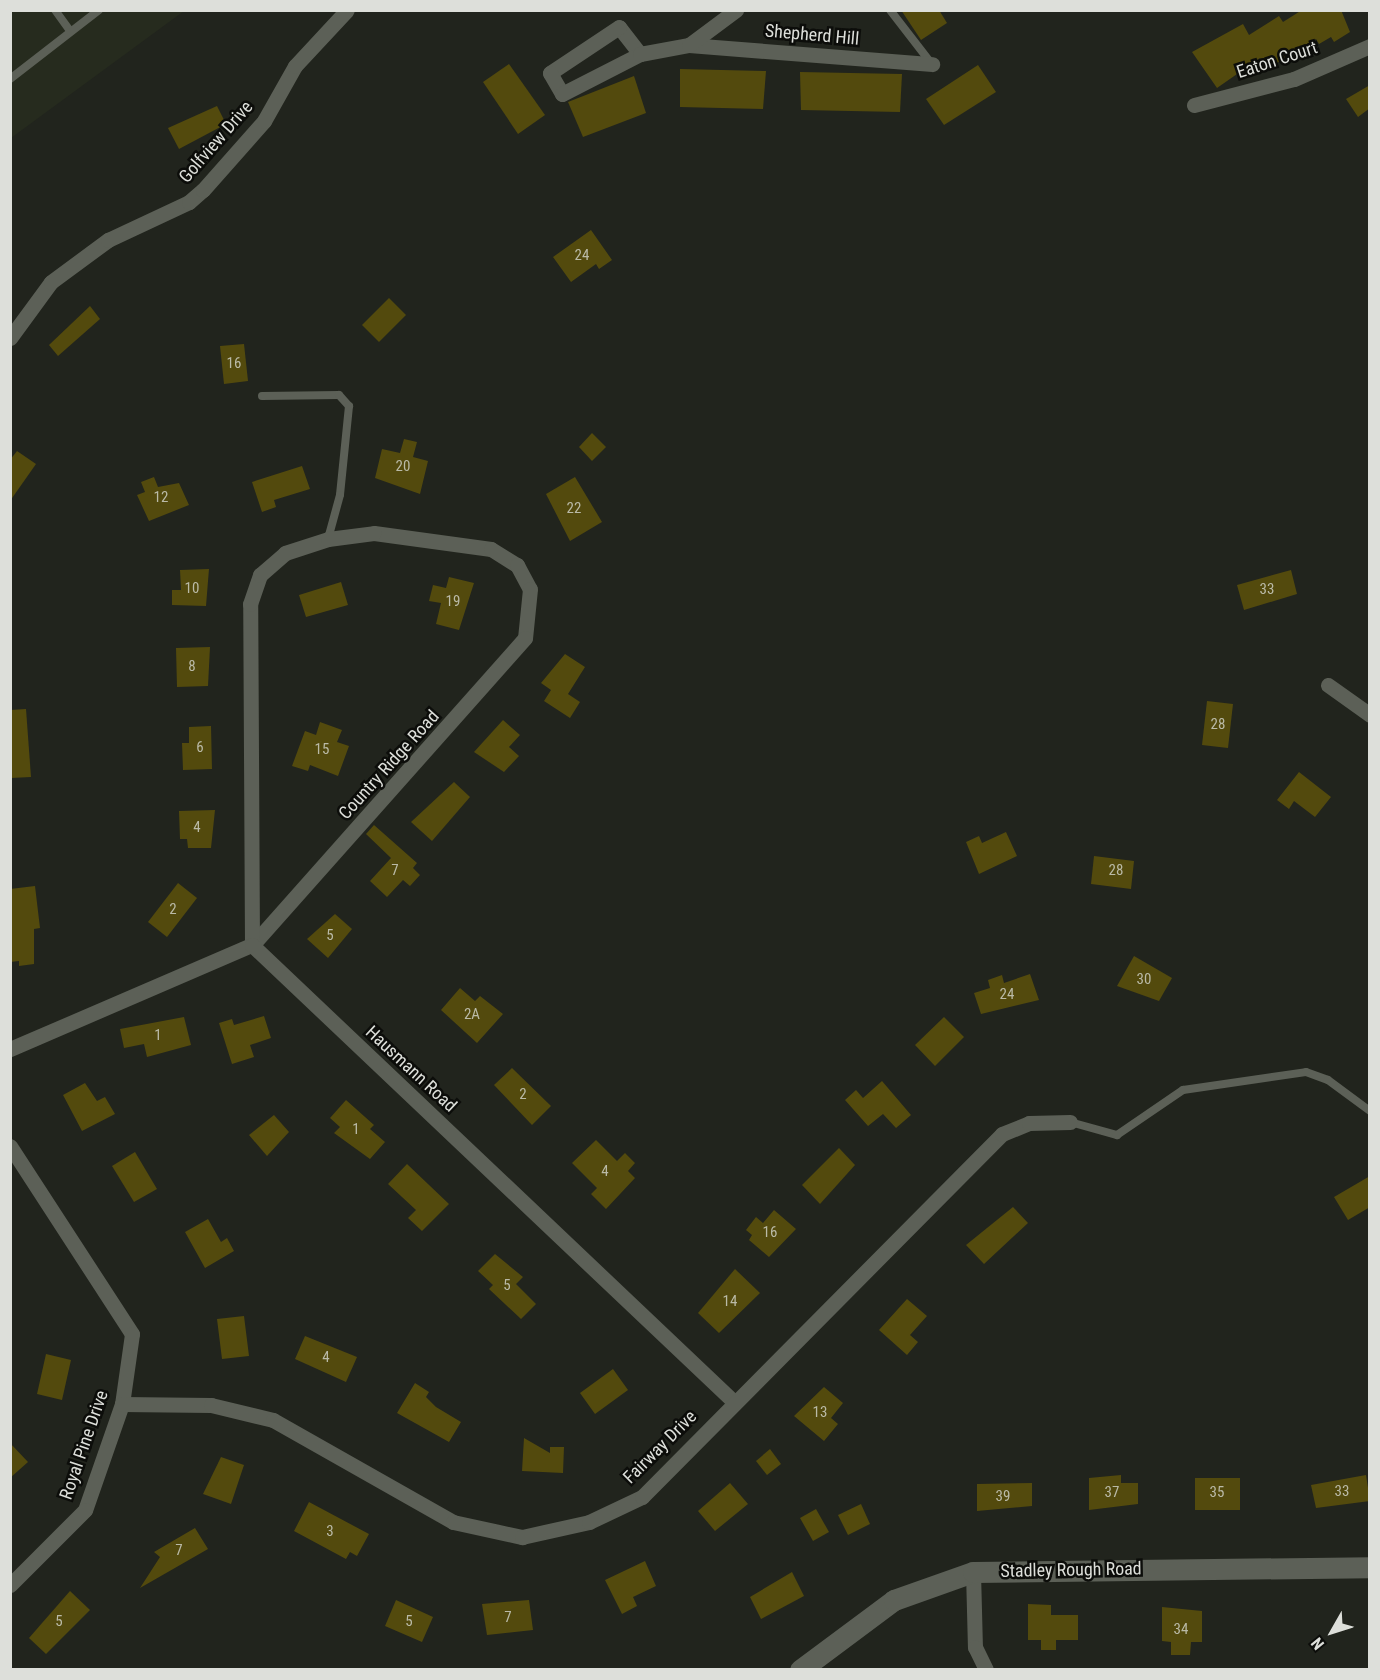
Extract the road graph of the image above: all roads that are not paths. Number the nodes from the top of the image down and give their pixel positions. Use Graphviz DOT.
graph roads {
  1 [pos="56,10"];
  2 [pos="99,10"];
  3 [pos="346,10"];
  4 [pos="736,10"];
  5 [pos="890,10"];
  6 [pos="70,31"];
  7 [pos="688,45"];
  8 [pos="1370,46"];
  9 [pos="640,54"];
  10 [pos="932,64"];
  11 [pos="10,79"];
  12 [pos="1194,105"];
  13 [pos="10,338"];
  14 [pos="262,396"];
  15 [pos="328,539"];
  16 [pos="1328,685"];
  17 [pos="1370,715"];
  18 [pos="252,945"];
  19 [pos="10,1049"];
  20 [pos="1370,1111"];
  21 [pos="1071,1122"];
  22 [pos="10,1146"];
  23 [pos="733,1401"];
  24 [pos="122,1404"];
  25 [pos="1370,1567"];
  26 [pos="973,1572"];
  27 [pos="10,1585"];
  28 [pos="800,1670"];
  29 [pos="986,1670"];
  1 -- 6 [label="lane"];
  2 -- 6 [label="lane"];
  3 -- 13 [label="street, Golfview Drive"];
  4 -- 7 [label="street, Shepherd Hill"];
  5 -- 10 [label="lane"];
  6 -- 11 [label="lane"];
  7 -- 9 [label="street, Shepherd Hill"];
  7 -- 10 [label="street, Shepherd Hill"];
  8 -- 12 [label="street, Eaton Court"];
  9 -- 9 [label="street, Shepherd Hill"];
  14 -- 15 [label="lane"];
  15 -- 18 [label="street, Country Ridge Road"];
  15 -- 18 [label="street, Country Ridge Road"];
  16 -- 17 [label="street"];
  18 -- 19 [label="street"];
  18 -- 23 [label="street, Hausmann Road"];
  20 -- 21 [label="lane"];
  21 -- 23 [label="street, Fairway Drive"];
  22 -- 24 [label="street, Royal Pine Drive"];
  23 -- 24 [label="street, Fairway Drive"];
  24 -- 27 [label="street, Royal Pine Drive"];
  25 -- 26 [label="main road, Stadley Rough Road"];
  26 -- 28 [label="main road, Stadley Rough Road"];
  26 -- 29 [label="street"];
}
